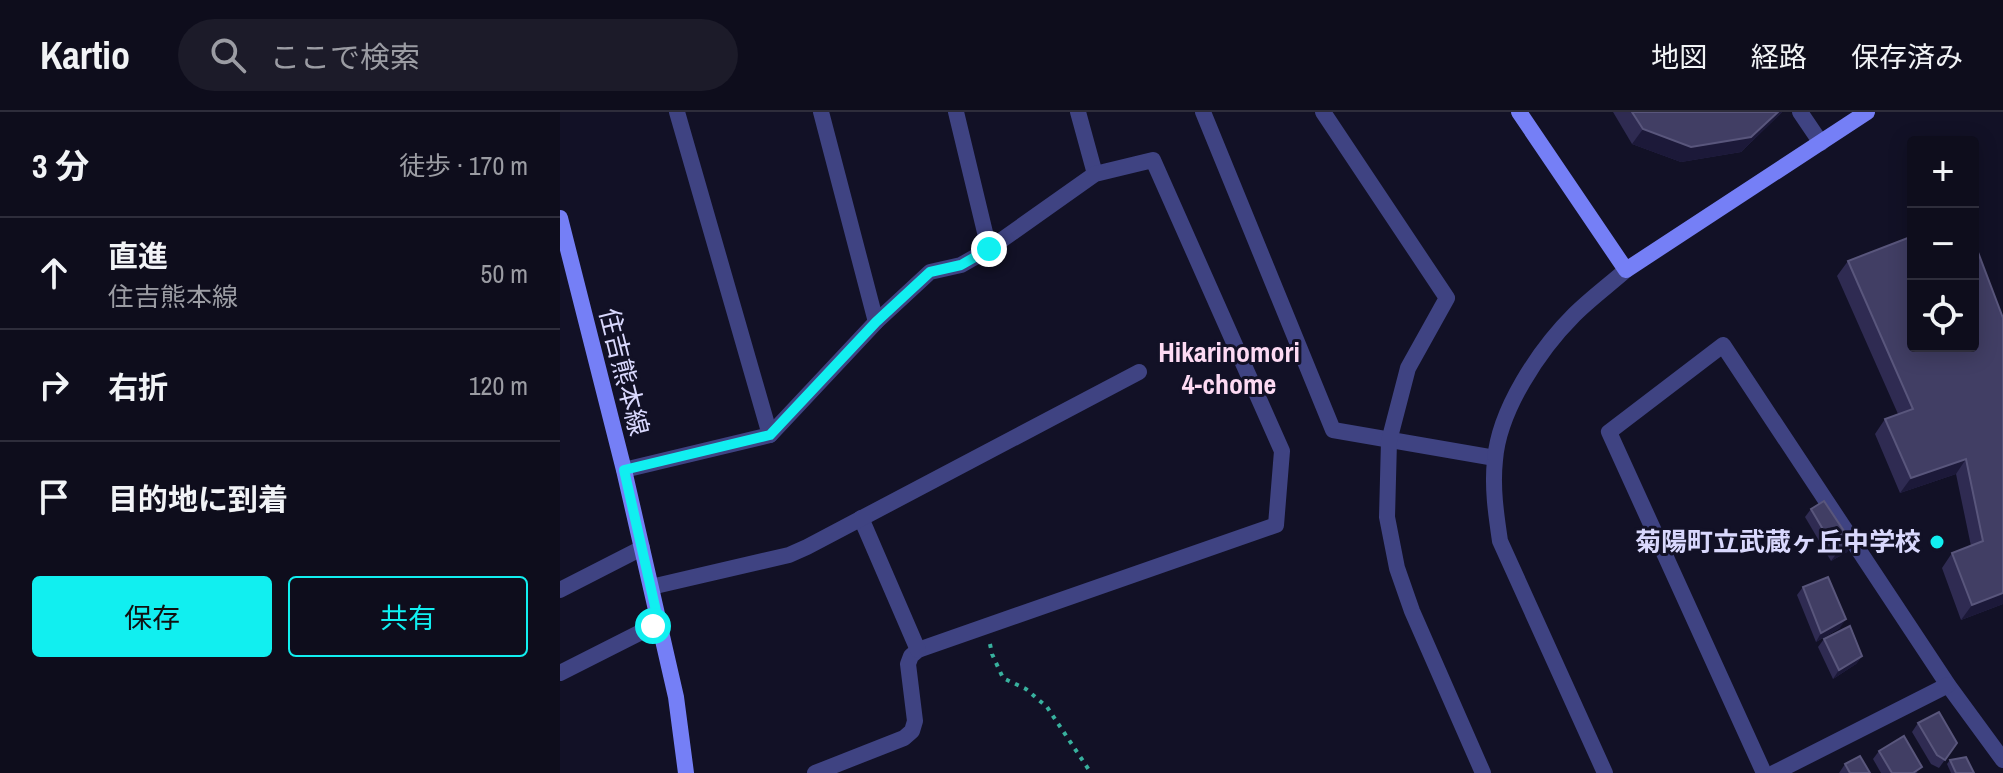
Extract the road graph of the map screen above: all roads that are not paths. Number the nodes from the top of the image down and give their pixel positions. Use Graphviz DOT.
graph roads {
  1 [pos="677,112"];
  2 [pos="821,112"];
  3 [pos="956,112"];
  4 [pos="1078,112"];
  5 [pos="1203,112"];
  6 [pos="1323,112"];
  7 [pos="1519,112"];
  8 [pos="1800,112"];
  9 [pos="1867,112"];
  10 [pos="1821,143"];
  11 [pos="1095,174"];
  12 [pos="560,218"];
  13 [pos="989,249"];
  14 [pos="1626,270"];
  15 [pos="876,322"];
  16 [pos="1139,372"];
  17 [pos="770,435"];
  18 [pos="1389,441"];
  19 [pos="1495,458"];
  20 [pos="624,470"];
  21 [pos="861,518"];
  22 [pos="642,548"];
  23 [pos="651,587"];
  24 [pos="560,590"];
  25 [pos="659,624"];
  26 [pos="918,650"];
  27 [pos="560,673"];
  28 [pos="1948,685"];
  29 [pos="2003,760"];
  30 [pos="686,773"];
  31 [pos="815,773"];
  32 [pos="1483,773"];
  33 [pos="1605,773"];
  34 [pos="1764,773"];
  35 [pos="1774,773"];
  1 -- 17 [label="street"];
  2 -- 15 [label="street"];
  3 -- 13 [label="street"];
  4 -- 11 [label="street"];
  5 -- 18 [label="street"];
  6 -- 18 [label="street"];
  7 -- 14 [label="main road"];
  8 -- 10 [label="street"];
  9 -- 10 [label="main road"];
  10 -- 14 [label="main road"];
  11 -- 13 [label="street"];
  11 -- 26 [label="street"];
  12 -- 20 [label="main road, 住吉熊本線"];
  13 -- 15 [label="street"];
  14 -- 19 [label="street"];
  15 -- 17 [label="street"];
  16 -- 21 [label="street"];
  17 -- 20 [label="street"];
  18 -- 19 [label="street"];
  18 -- 32 [label="street"];
  19 -- 33 [label="street"];
  20 -- 22 [label="main road, 住吉熊本線"];
  21 -- 23 [label="street"];
  21 -- 26 [label="street"];
  22 -- 23 [label="main road, 住吉熊本線"];
  22 -- 24 [label="street"];
  23 -- 25 [label="main road, 住吉熊本線"];
  25 -- 27 [label="street"];
  25 -- 30 [label="main road, 住吉熊本線"];
  26 -- 31 [label="street"];
  28 -- 29 [label="street"];
  28 -- 34 [label="street"];
  28 -- 35 [label="street"];
}
